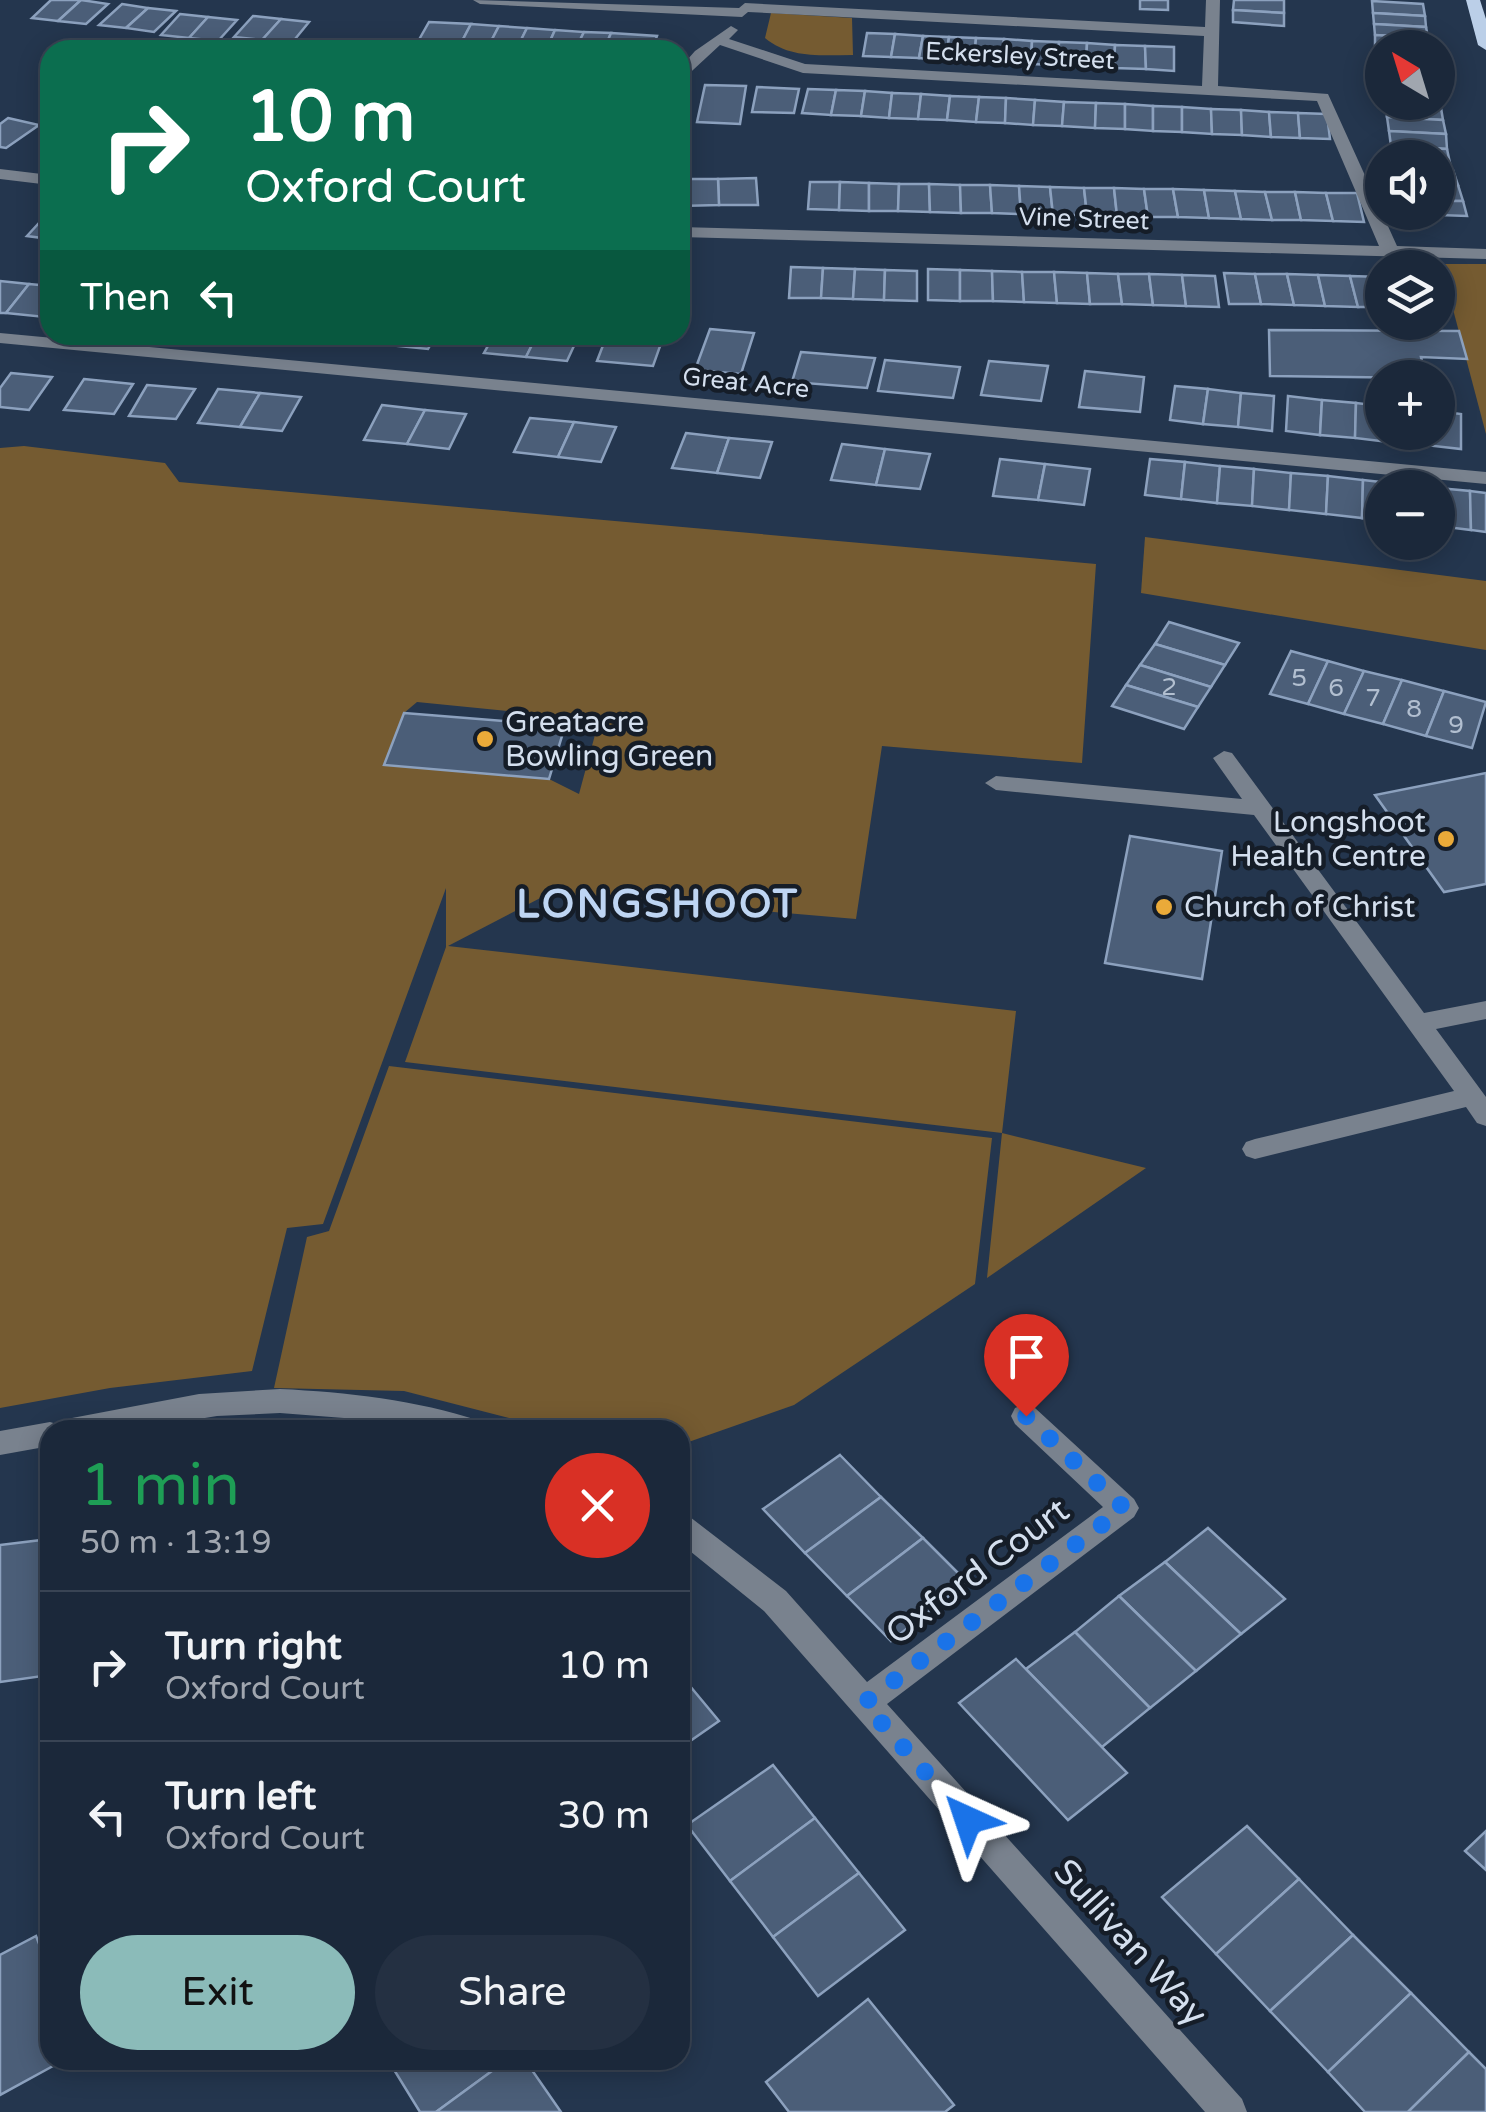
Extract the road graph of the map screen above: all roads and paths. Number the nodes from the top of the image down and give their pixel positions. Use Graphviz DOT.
graph roads {
  1 [pos="480,0"];
  2 [pos="1213,0"];
  3 [pos="1474,0"];
  4 [pos="745,7"];
  5 [pos="1212,32"];
  6 [pos="719,40"];
  7 [pos="1486,45"];
  8 [pos="690,67"];
  9 [pos="1210,91"];
  10 [pos="0,174"];
  11 [pos="40,179"];
  12 [pos="690,232"];
  13 [pos="1365,250"];
  14 [pos="1390,250"];
  15 [pos="1455,253"];
  16 [pos="1486,254"];
  17 [pos="0,338"];
  18 [pos="40,338"];
  19 [pos="154,345"];
  20 [pos="1486,478"];
  21 [pos="1224,758"];
  22 [pos="996,783"];
  23 [pos="1262,808"];
  24 [pos="1486,1010"];
  25 [pos="1420,1024"];
  26 [pos="1479,1106"];
  27 [pos="1256,1149"];
  28 [pos="1026,1416"];
  29 [pos="128,1420"];
  30 [pos="428,1420"];
  31 [pos="40,1436"];
  32 [pos="0,1443"];
  33 [pos="690,1534"];
  34 [pos="864,1703"];
  35 [pos="1229,2112"];
  1 -- 4 [label="street"];
  2 -- 5 [label="street"];
  3 -- 7 [label="main road"];
  4 -- 5 [label="street"];
  4 -- 6 [label="street"];
  5 -- 9 [label="street"];
  6 -- 8 [label="street"];
  6 -- 9 [label="street, Eckersley Street"];
  9 -- 14 [label="street, Eckersley Street"];
  10 -- 11 [label="street"];
  12 -- 13 [label="street, Vine Street"];
  15 -- 16 [label="street, Vine Street"];
  17 -- 18 [label="street, Great Acre"];
  19 -- 20 [label="street, Great Acre"];
  21 -- 23 [label="street"];
  22 -- 23 [label="street"];
  23 -- 25 [label="street"];
  24 -- 25 [label="street"];
  25 -- 26 [label="street"];
  26 -- 27 [label="street"];
  28 -- 34 [label="street, Oxford Court"];
  29 -- 30 [label="street"];
  31 -- 32 [label="street"];
  33 -- 34 [label="street, Sullivan Way"];
  34 -- 35 [label="street, Sullivan Way"];
}
